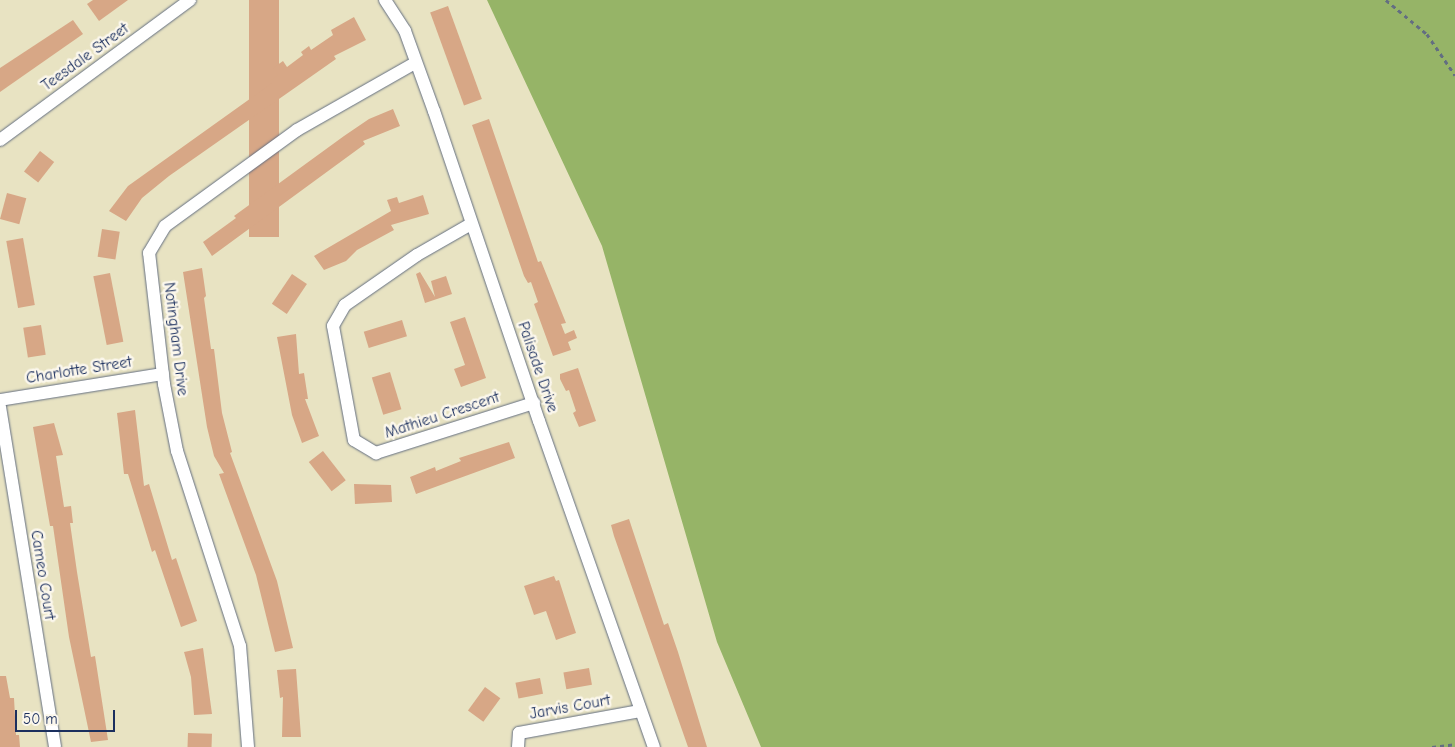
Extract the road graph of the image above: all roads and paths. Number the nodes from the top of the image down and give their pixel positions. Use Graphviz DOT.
graph roads {
  1 [pos="190,0"];
  2 [pos="385,0"];
  3 [pos="1386,0"];
  4 [pos="415,63"];
  5 [pos="1455,75"];
  6 [pos="0,140"];
  7 [pos="471,224"];
  8 [pos="163,374"];
  9 [pos="0,400"];
  10 [pos="534,403"];
  11 [pos="0,407"];
  12 [pos="640,711"];
  13 [pos="1455,744"];
  14 [pos="55,747"];
  15 [pos="248,747"];
  16 [pos="518,747"];
  17 [pos="654,747"];
  18 [pos="1432,747"];
  1 -- 6 [label="street, Teesdale Street"];
  2 -- 4 [label="street, Palisade Drive"];
  3 -- 5 [label="path"];
  4 -- 7 [label="street, Palisade Drive"];
  4 -- 8 [label="street, Notingham Drive"];
  7 -- 10 [label="street, Palisade Drive"];
  7 -- 10 [label="street, Mathieu Crescent"];
  8 -- 9 [label="street, Charlotte Street"];
  8 -- 15 [label="street, Notingham Drive"];
  10 -- 12 [label="street, Palisade Drive"];
  11 -- 14 [label="street, Cameo Court"];
  12 -- 16 [label="street, Jarvis Court"];
  12 -- 17 [label="street, Palisade Drive"];
  13 -- 18 [label="path"];
}
